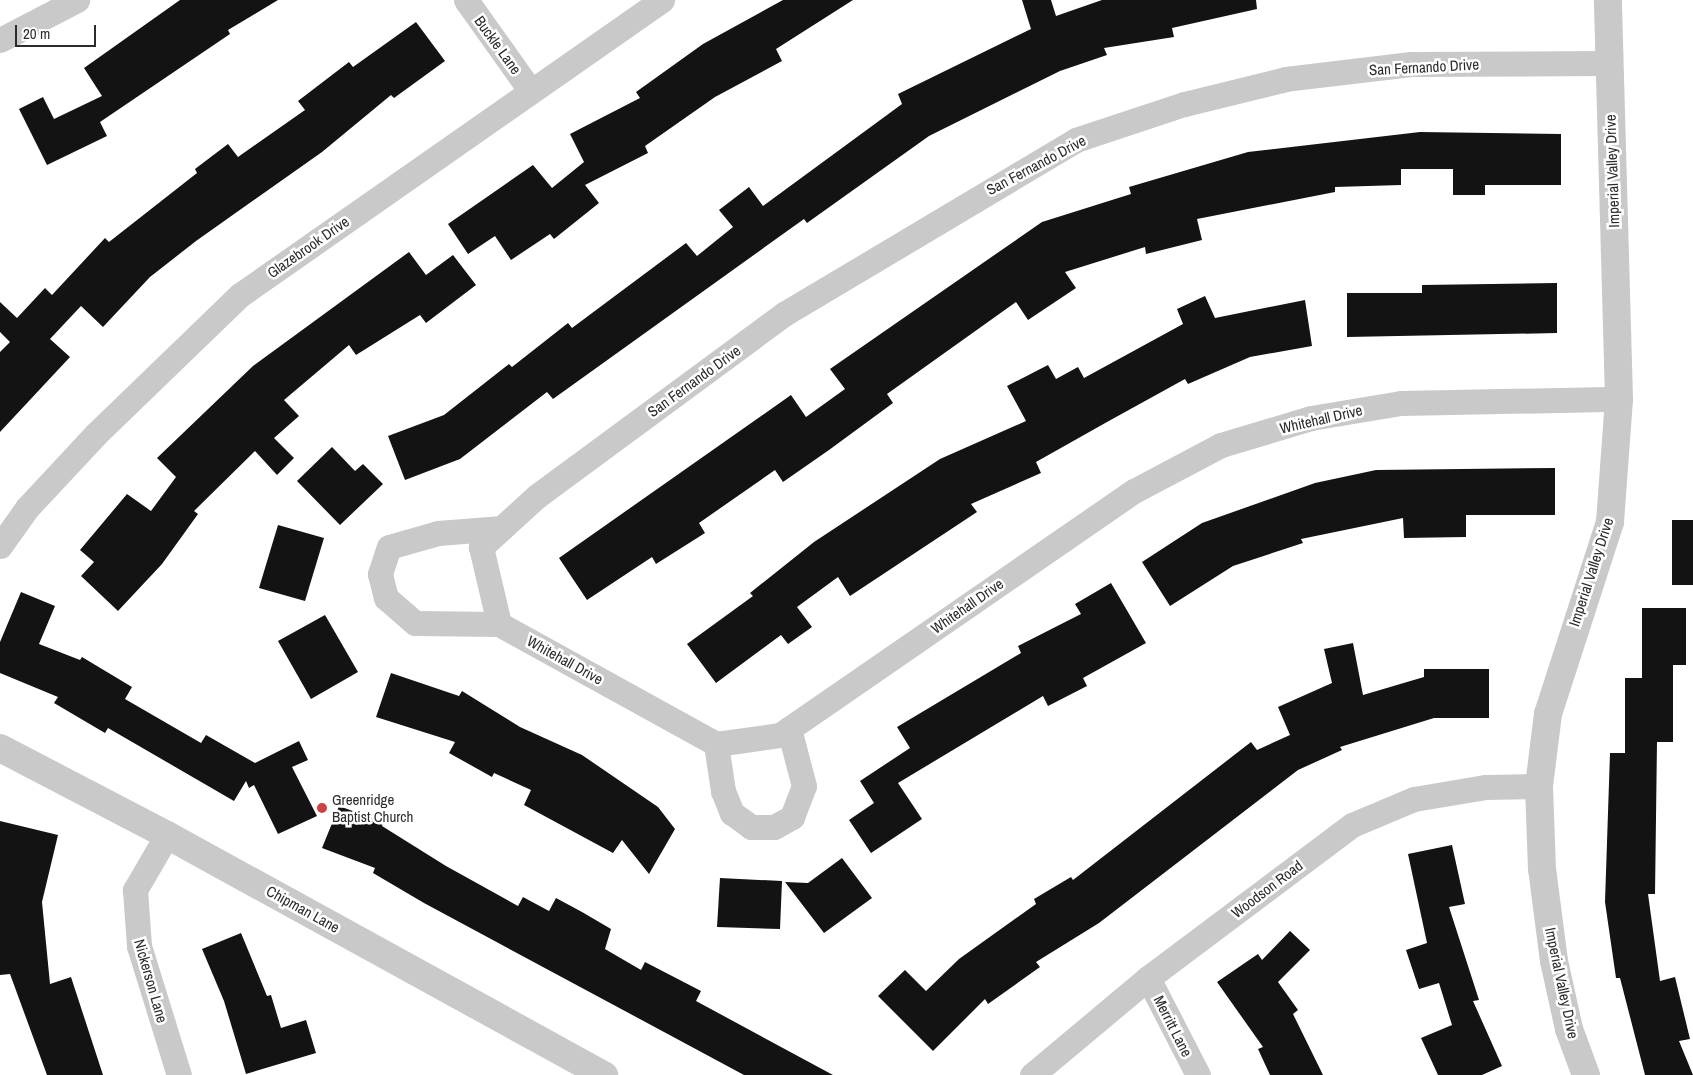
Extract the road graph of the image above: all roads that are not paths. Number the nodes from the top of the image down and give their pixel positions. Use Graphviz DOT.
graph roads {
  1 [pos="77,0"];
  2 [pos="466,0"];
  3 [pos="662,0"];
  4 [pos="1608,0"];
  5 [pos="0,40"];
  6 [pos="1608,63"];
  7 [pos="530,90"];
  8 [pos="1619,399"];
  9 [pos="502,528"];
  10 [pos="0,546"];
  11 [pos="499,624"];
  12 [pos="789,729"];
  13 [pos="716,744"];
  14 [pos="0,748"];
  15 [pos="1539,786"];
  16 [pos="167,835"];
  17 [pos="1148,978"];
  18 [pos="179,1075"];
  19 [pos="604,1075"];
  20 [pos="1032,1075"];
  21 [pos="1198,1075"];
  22 [pos="1586,1075"];
  1 -- 5 [label="street"];
  2 -- 7 [label="street, Buckle Lane"];
  3 -- 7 [label="street, Glazebrook Drive"];
  4 -- 6 [label="street, Imperial Valley Drive"];
  6 -- 8 [label="street, Imperial Valley Drive"];
  6 -- 9 [label="street, San Fernando Drive"];
  7 -- 10 [label="street, Glazebrook Drive"];
  8 -- 12 [label="street, Whitehall Drive"];
  8 -- 15 [label="street, Imperial Valley Drive"];
  9 -- 11 [label="street"];
  9 -- 11 [label="street"];
  11 -- 13 [label="street, Whitehall Drive"];
  12 -- 13 [label="street, Whitehall Drive"];
  12 -- 13 [label="street"];
  14 -- 16 [label="street, Chipman Lane"];
  15 -- 17 [label="street, Woodson Road"];
  15 -- 22 [label="street, Imperial Valley Drive"];
  16 -- 18 [label="street, Nickerson Lane"];
  16 -- 19 [label="street, Chipman Lane"];
  17 -- 20 [label="street, Woodson Road"];
  17 -- 21 [label="street, Merritt Lane"];
}
